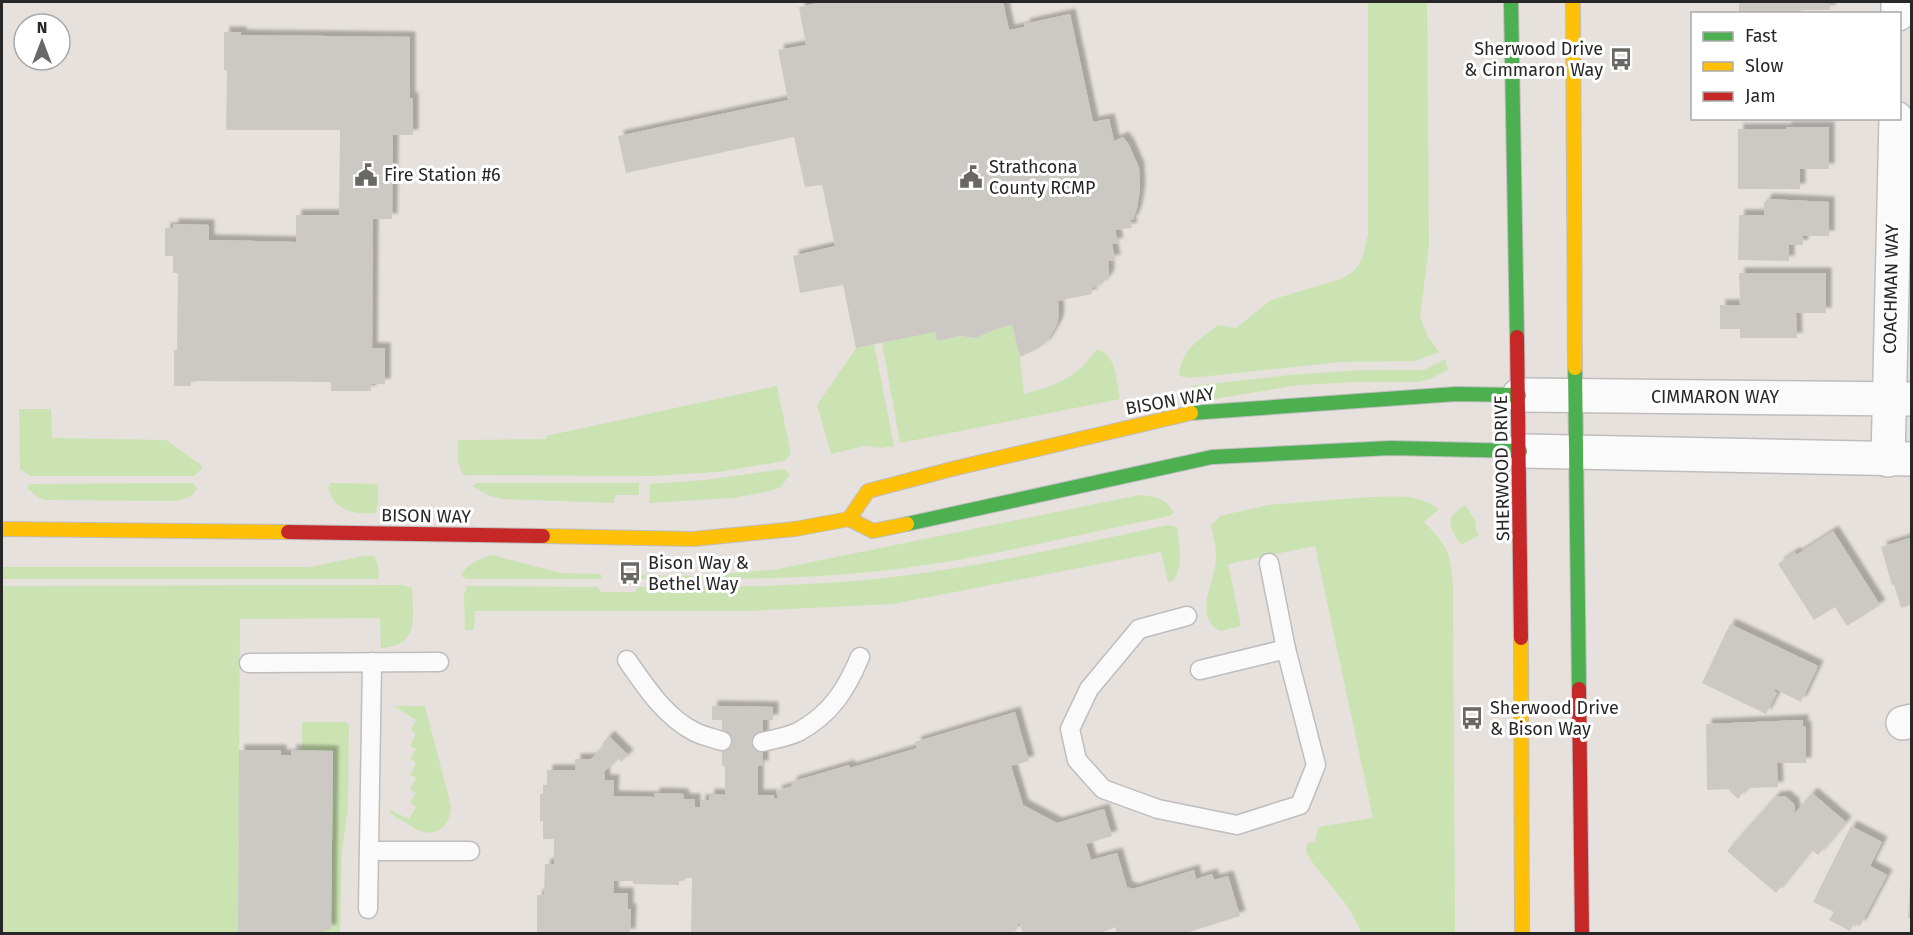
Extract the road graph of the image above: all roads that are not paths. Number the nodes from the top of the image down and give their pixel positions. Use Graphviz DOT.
graph roads {
  1 [pos="1510,2"];
  2 [pos="1573,2"];
  3 [pos="1896,120"];
  4 [pos="1519,394"];
  5 [pos="1575,396"];
  6 [pos="1900,398"];
  7 [pos="1520,451"];
  8 [pos="1576,453"];
  9 [pos="1900,460"];
  10 [pos="849,519"];
  11 [pos="2,529"];
  12 [pos="1269,563"];
  13 [pos="1187,616"];
  14 [pos="1286,649"];
  15 [pos="860,657"];
  16 [pos="627,660"];
  17 [pos="372,662"];
  18 [pos="439,662"];
  19 [pos="249,663"];
  20 [pos="1200,670"];
  21 [pos="722,741"];
  22 [pos="762,742"];
  23 [pos="369,851"];
  24 [pos="470,851"];
  25 [pos="368,909"];
  26 [pos="1522,933"];
  27 [pos="1582,933"];
  1 -- 4 [label="street, SHERWOOD DRIVE"];
  2 -- 5 [label="street"];
  3 -- 6 [label="street, COACHMAN WAY"];
  4 -- 5 [label="street, CIMMARON WAY"];
  4 -- 7 [label="street, SHERWOOD DRIVE"];
  4 -- 10 [label="street, BISON WAY"];
  5 -- 6 [label="street, CIMMARON WAY"];
  5 -- 8 [label="street"];
  6 -- 9 [label="street, COACHMAN WAY"];
  7 -- 8 [label="street"];
  7 -- 10 [label="street"];
  7 -- 26 [label="street, SHERWOOD DRIVE"];
  8 -- 9 [label="street"];
  8 -- 27 [label="street"];
  10 -- 11 [label="street, BISON WAY"];
  12 -- 14 [label="lane"];
  13 -- 14 [label="lane"];
  14 -- 20 [label="lane"];
  15 -- 22 [label="lane"];
  16 -- 21 [label="lane"];
  17 -- 18 [label="lane"];
  17 -- 19 [label="lane"];
  17 -- 23 [label="lane"];
  23 -- 24 [label="lane"];
  23 -- 25 [label="lane"];
}
